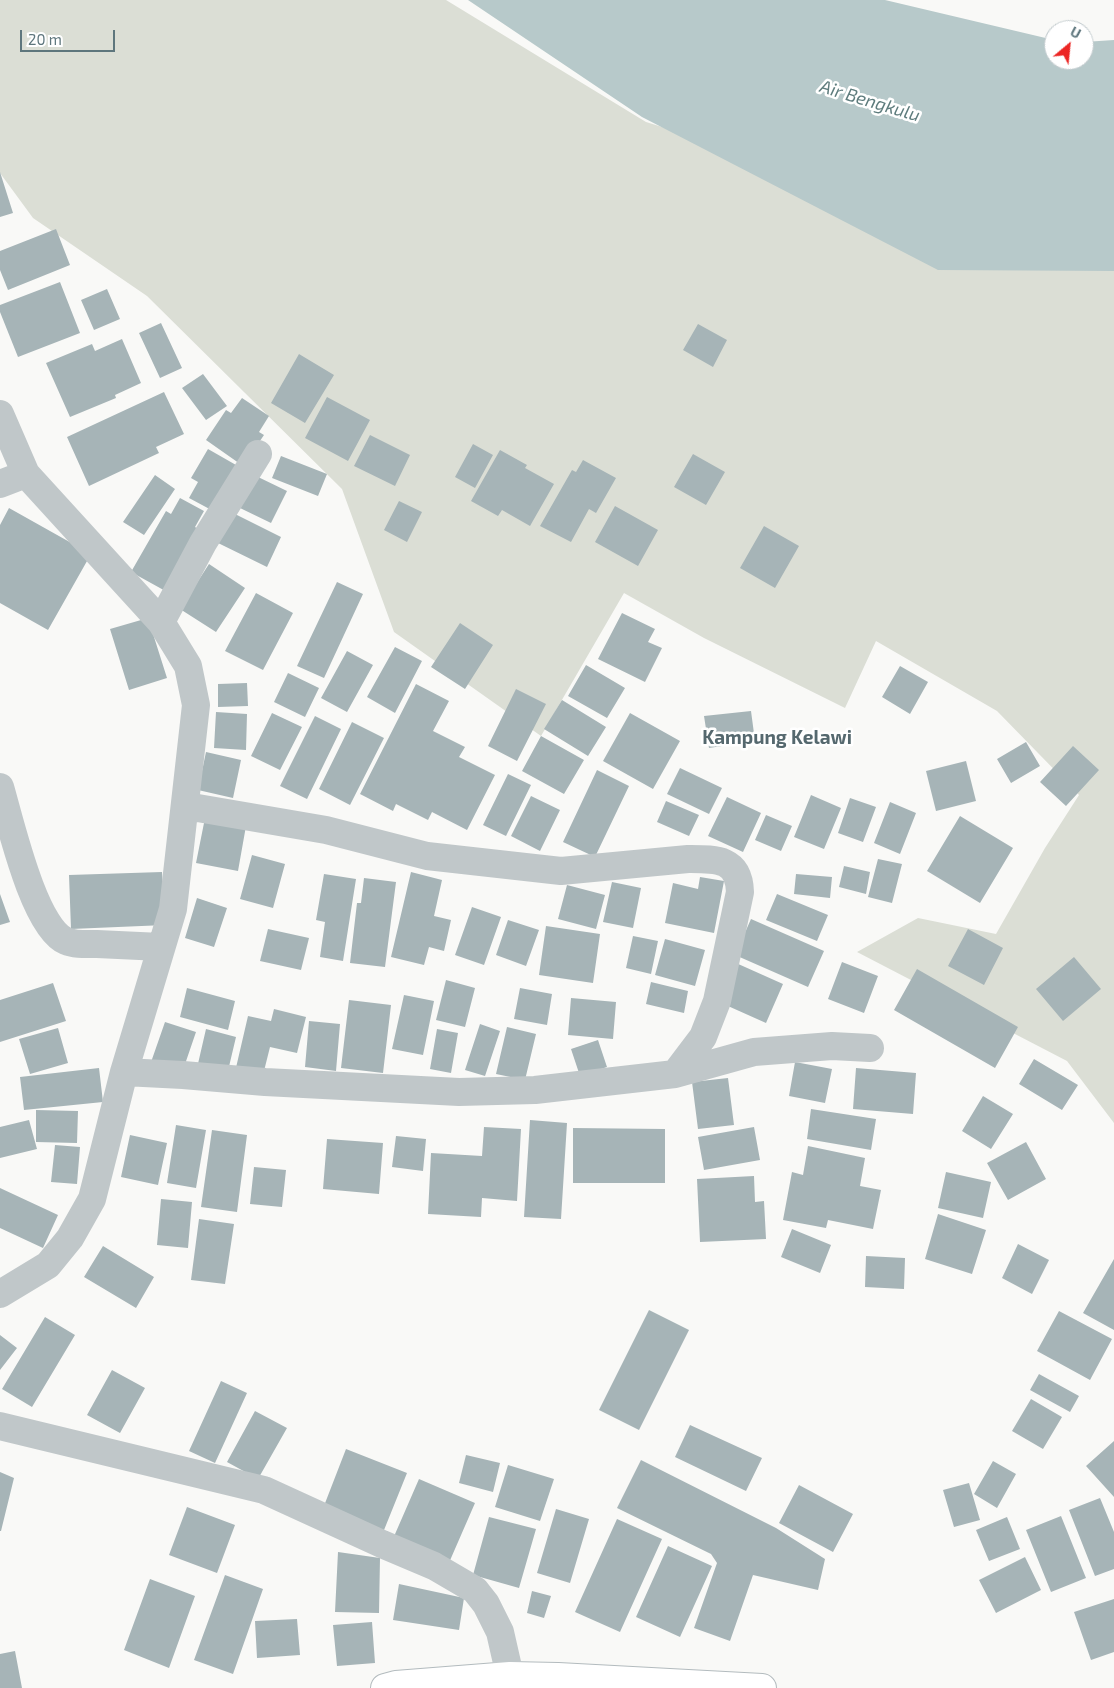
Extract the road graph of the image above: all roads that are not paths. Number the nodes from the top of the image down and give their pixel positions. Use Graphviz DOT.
graph roads {
  1 [pos="0,414"];
  2 [pos="258,454"];
  3 [pos="26,474"];
  4 [pos="0,484"];
  5 [pos="161,622"];
  6 [pos="0,787"];
  7 [pos="186,806"];
  8 [pos="161,947"];
  9 [pos="870,1048"];
  10 [pos="124,1072"];
  11 [pos="675,1074"];
  12 [pos="0,1294"];
  13 [pos="0,1426"];
  14 [pos="510,1676"];
  15 [pos="441,1684"];
  16 [pos="385,1688"];
  17 [pos="762,1688"];
  1 -- 3 [label="street"];
  2 -- 5 [label="street"];
  3 -- 4 [label="street"];
  3 -- 5 [label="street"];
  5 -- 7 [label="street"];
  6 -- 8 [label="street"];
  7 -- 8 [label="street"];
  7 -- 11 [label="street"];
  8 -- 10 [label="street"];
  9 -- 11 [label="street"];
  10 -- 11 [label="street"];
  10 -- 12 [label="street"];
  13 -- 14 [label="street"];
  14 -- 15 [label="main road"];
  14 -- 17 [label="main road"];
  15 -- 16 [label="main road"];
}
